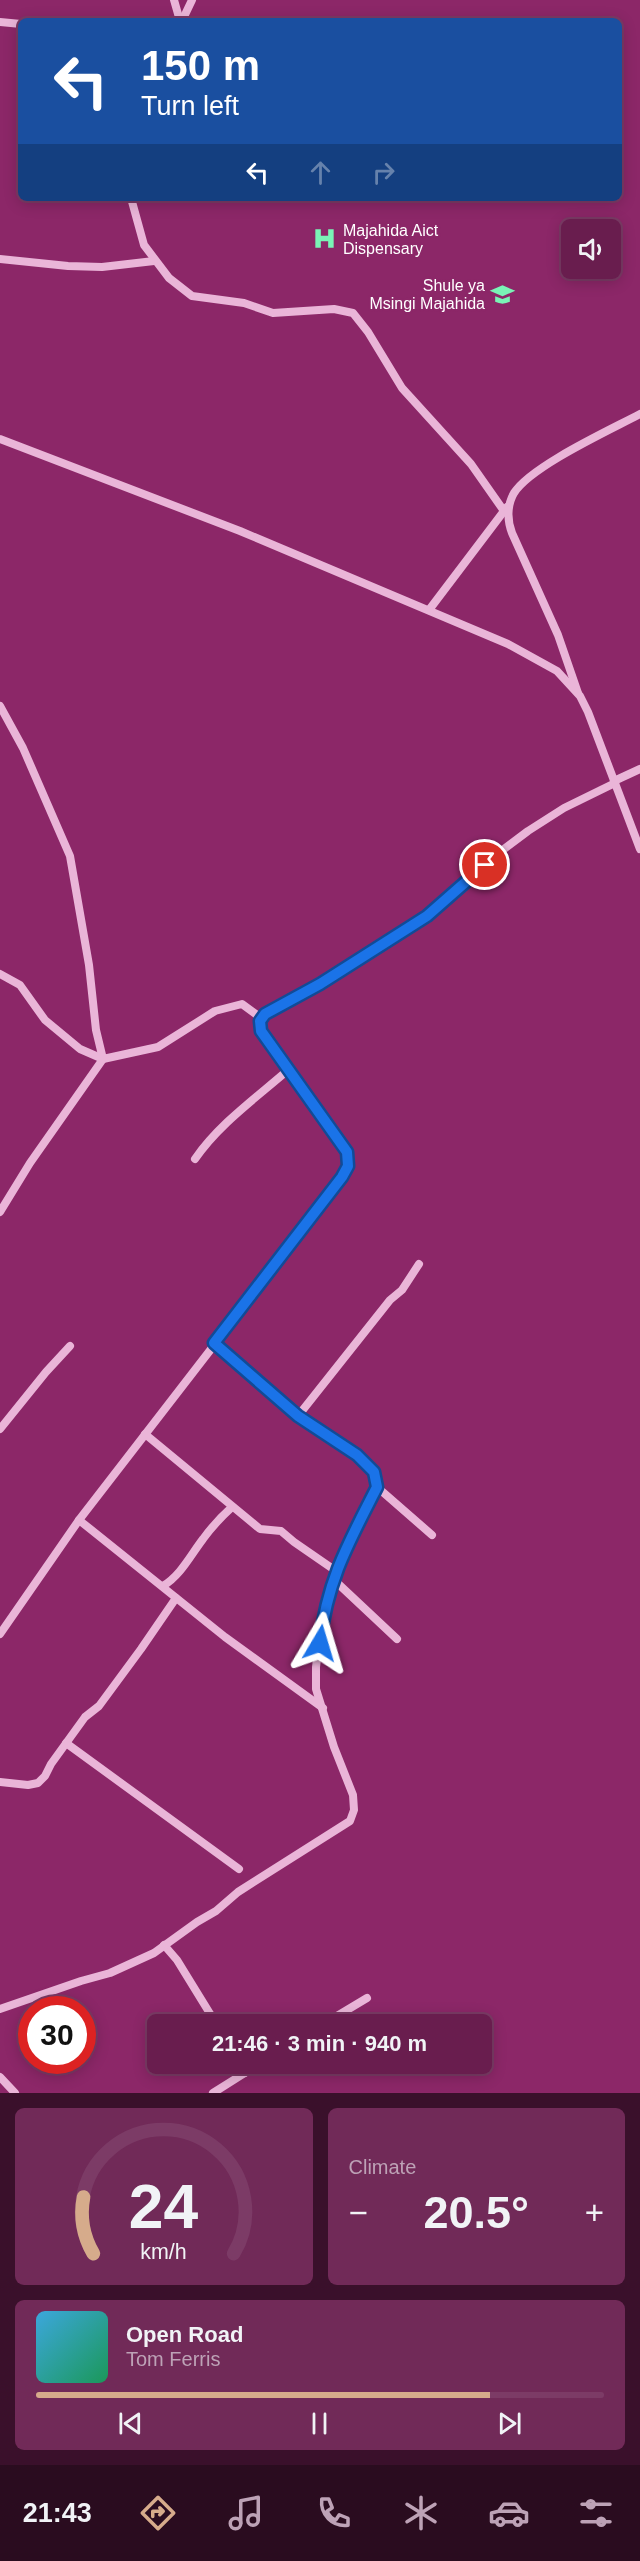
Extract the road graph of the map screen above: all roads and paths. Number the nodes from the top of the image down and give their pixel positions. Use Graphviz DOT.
graph roads {
  1 [pos="174,0"];
  2 [pos="192,0"];
  3 [pos="180,18"];
  4 [pos="183,18"];
  5 [pos="0,22"];
  6 [pos="18,24"];
  7 [pos="132,201"];
  8 [pos="0,259"];
  9 [pos="154,261"];
  10 [pos="640,414"];
  11 [pos="0,439"];
  12 [pos="506,508"];
  13 [pos="429,610"];
  14 [pos="580,696"];
  15 [pos="0,706"];
  16 [pos="640,770"];
  17 [pos="614,782"];
  18 [pos="640,849"];
  19 [pos="0,974"];
  20 [pos="261,1018"];
  21 [pos="103,1059"];
  22 [pos="288,1070"];
  23 [pos="195,1160"];
  24 [pos="0,1212"];
  25 [pos="419,1264"];
  26 [pos="214,1343"];
  27 [pos="70,1346"];
  28 [pos="298,1416"];
  29 [pos="0,1429"];
  30 [pos="145,1434"];
  31 [pos="377,1487"];
  32 [pos="232,1507"];
  33 [pos="79,1520"];
  34 [pos="432,1535"];
  35 [pos="334,1575"];
  36 [pos="163,1586"];
  37 [pos="176,1598"];
  38 [pos="0,1634"];
  39 [pos="397,1639"];
  40 [pos="323,1709"];
  41 [pos="66,1743"];
  42 [pos="0,1782"];
  43 [pos="239,1869"];
  44 [pos="164,1945"];
  45 [pos="367,1998"];
  46 [pos="0,2009"];
  47 [pos="210,2014"];
  48 [pos="340,2014"];
  49 [pos="243,2074"];
  50 [pos="0,2077"];
  51 [pos="15,2093"];
  52 [pos="213,2093"];
  1 -- 3 [label="street"];
  2 -- 4 [label="street"];
  5 -- 6 [label="street"];
  7 -- 9 [label="street"];
  8 -- 9 [label="street"];
  9 -- 12 [label="street"];
  10 -- 12 [label="street"];
  11 -- 13 [label="street"];
  12 -- 13 [label="street"];
  12 -- 14 [label="street"];
  13 -- 14 [label="street"];
  14 -- 17 [label="street"];
  15 -- 21 [label="street"];
  16 -- 17 [label="street"];
  17 -- 18 [label="street"];
  17 -- 20 [label="street"];
  19 -- 21 [label="street"];
  20 -- 21 [label="street"];
  20 -- 22 [label="street"];
  21 -- 24 [label="street"];
  22 -- 23 [label="street"];
  22 -- 26 [label="street"];
  25 -- 28 [label="street"];
  26 -- 28 [label="street"];
  26 -- 30 [label="street"];
  27 -- 29 [label="street"];
  28 -- 31 [label="street"];
  30 -- 32 [label="street"];
  30 -- 33 [label="street"];
  31 -- 34 [label="street"];
  31 -- 35 [label="street"];
  32 -- 35 [label="street"];
  32 -- 36 [label="street"];
  33 -- 36 [label="street"];
  33 -- 38 [label="street"];
  35 -- 39 [label="street"];
  35 -- 40 [label="street"];
  36 -- 37 [label="street"];
  37 -- 40 [label="street"];
  37 -- 41 [label="street"];
  40 -- 44 [label="street"];
  41 -- 42 [label="street"];
  41 -- 43 [label="street"];
  44 -- 46 [label="street"];
  44 -- 47 [label="street"];
  45 -- 48 [label="street"];
  49 -- 52 [label="street"];
  50 -- 51 [label="street"];
}
